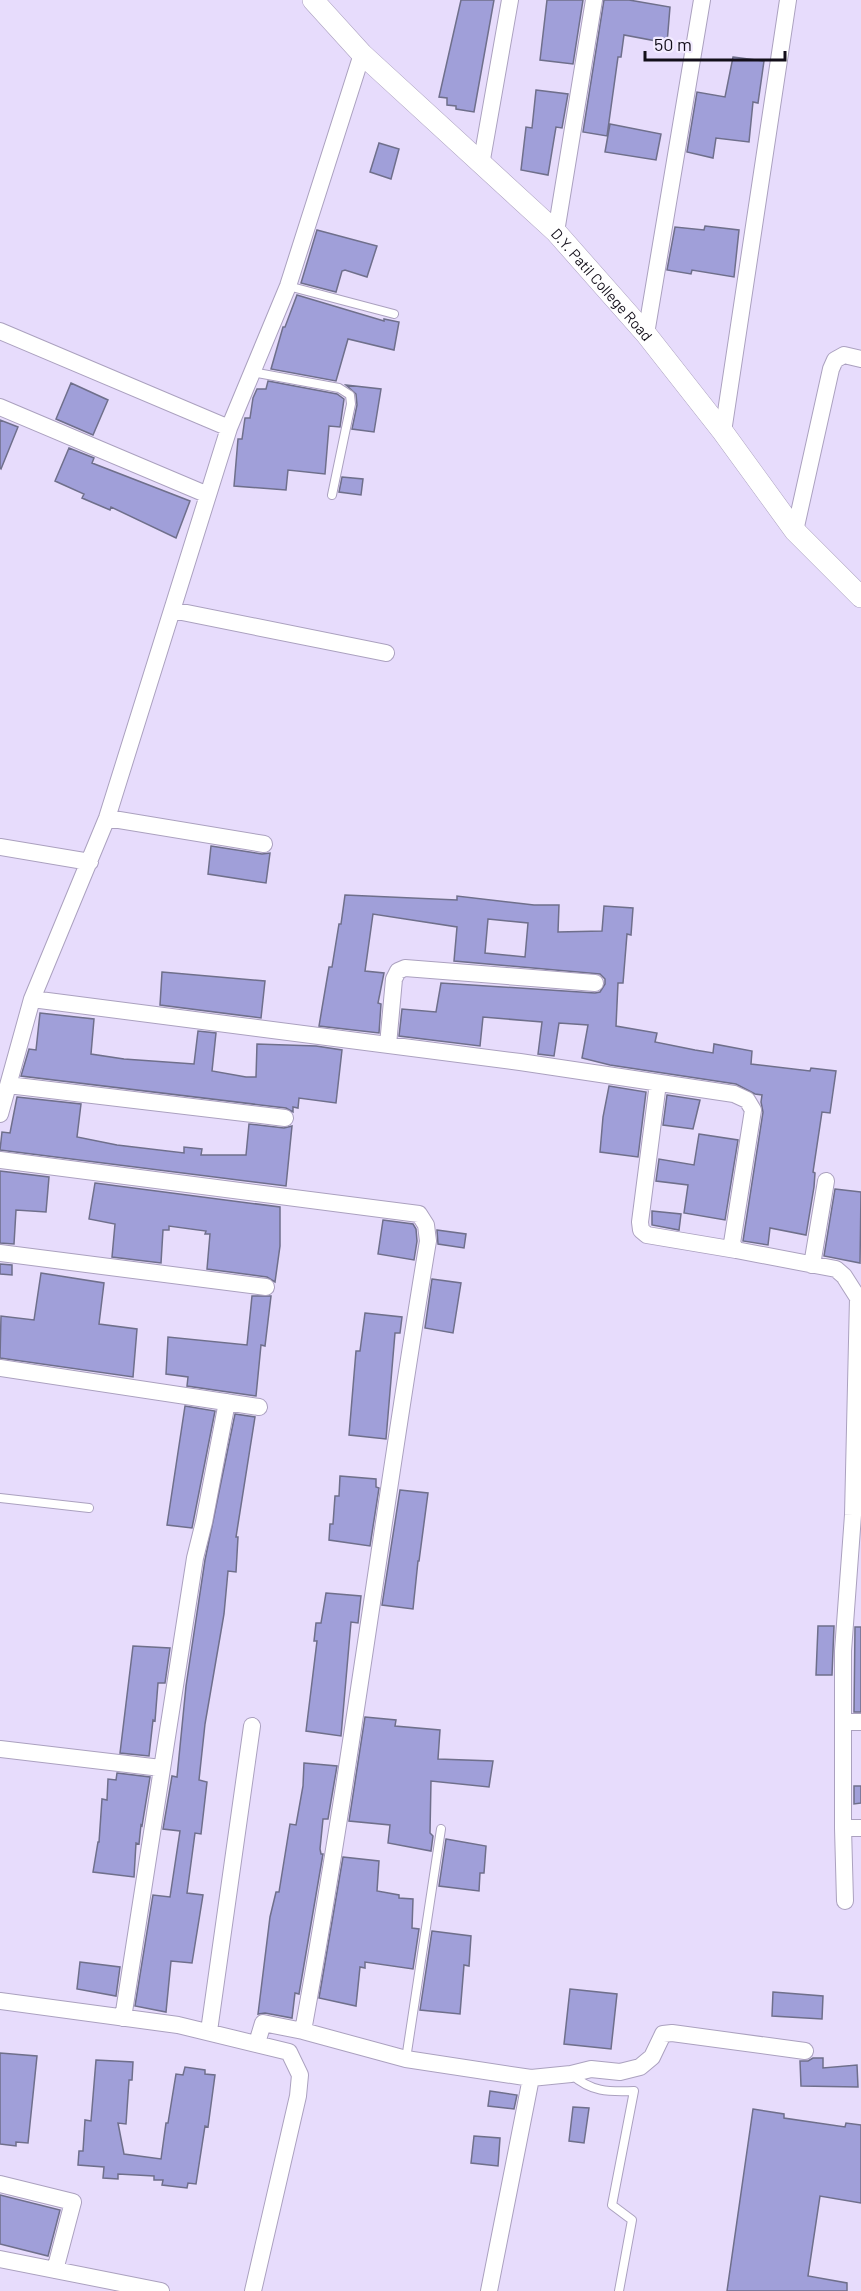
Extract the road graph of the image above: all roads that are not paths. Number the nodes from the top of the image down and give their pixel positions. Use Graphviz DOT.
graph roads {
  1 [pos="313,0"];
  2 [pos="510,0"];
  3 [pos="594,0"];
  4 [pos="702,0"];
  5 [pos="789,0"];
  6 [pos="362,54"];
  7 [pos="481,165"];
  8 [pos="556,232"];
  9 [pos="288,286"];
  10 [pos="394,314"];
  11 [pos="0,331"];
  12 [pos="646,334"];
  13 [pos="861,359"];
  14 [pos="252,372"];
  15 [pos="0,407"];
  16 [pos="229,428"];
  17 [pos="723,432"];
  18 [pos="208,495"];
  19 [pos="332,495"];
  20 [pos="795,531"];
  21 [pos="861,597"];
  22 [pos="172,610"];
  23 [pos="386,653"];
  24 [pos="108,818"];
  25 [pos="264,844"];
  26 [pos="0,847"];
  27 [pos="90,862"];
  28 [pos="595,983"];
  29 [pos="32,999"];
  30 [pos="388,1045"];
  31 [pos="658,1083"];
  32 [pos="8,1085"];
  33 [pos="0,1114"];
  34 [pos="285,1118"];
  35 [pos="0,1160"];
  36 [pos="826,1181"];
  37 [pos="736,1250"];
  38 [pos="0,1253"];
  39 [pos="812,1264"];
  40 [pos="266,1287"];
  41 [pos="0,1368"];
  42 [pos="859,1399"];
  43 [pos="227,1402"];
  44 [pos="259,1407"];
  45 [pos="858,1478"];
  46 [pos="0,1498"];
  47 [pos="89,1508"];
  48 [pos="855,1561"];
  49 [pos="853,1640"];
  50 [pos="844,1722"];
  51 [pos="861,1722"];
  52 [pos="252,1726"];
  53 [pos="0,1749"];
  54 [pos="160,1768"];
  55 [pos="843,1828"];
  56 [pos="861,1828"];
  57 [pos="441,1829"];
  58 [pos="845,1901"];
  59 [pos="0,2001"];
  60 [pos="123,2018"];
  61 [pos="209,2031"];
  62 [pos="303,2031"];
  63 [pos="257,2043"];
  64 [pos="805,2051"];
  65 [pos="406,2059"];
  66 [pos="571,2074"];
  67 [pos="531,2078"];
  68 [pos="0,2184"];
  69 [pos="0,2259"];
  70 [pos="55,2270"];
  71 [pos="100,2285"];
  72 [pos="161,2291"];
  73 [pos="252,2291"];
  74 [pos="489,2291"];
  75 [pos="619,2291"];
  1 -- 6 [label="street, D.Y. Patil College Road"];
  2 -- 7 [label="street"];
  3 -- 8 [label="street"];
  4 -- 12 [label="street"];
  5 -- 17 [label="street"];
  6 -- 7 [label="street, D.Y. Patil College Road"];
  6 -- 9 [label="street"];
  7 -- 8 [label="street, D.Y. Patil College Road"];
  8 -- 12 [label="street, D.Y. Patil College Road"];
  9 -- 10 [label="lane"];
  9 -- 14 [label="street"];
  11 -- 16 [label="street"];
  12 -- 17 [label="street, D.Y. Patil College Road"];
  13 -- 20 [label="street"];
  14 -- 16 [label="street"];
  14 -- 19 [label="lane"];
  15 -- 18 [label="street"];
  16 -- 18 [label="street"];
  17 -- 20 [label="street, D.Y. Patil College Road"];
  18 -- 22 [label="street"];
  20 -- 21 [label="street, D.Y. Patil College Road"];
  22 -- 23 [label="street"];
  22 -- 24 [label="street"];
  24 -- 25 [label="street"];
  24 -- 27 [label="street"];
  26 -- 27 [label="street"];
  27 -- 29 [label="street"];
  28 -- 30 [label="street"];
  29 -- 30 [label="street"];
  29 -- 32 [label="street"];
  30 -- 31 [label="street"];
  31 -- 37 [label="street"];
  31 -- 37 [label="street"];
  32 -- 33 [label="street"];
  32 -- 34 [label="street"];
  35 -- 62 [label="street"];
  36 -- 39 [label="street"];
  37 -- 39 [label="street"];
  38 -- 40 [label="street"];
  39 -- 42 [label="street"];
  41 -- 43 [label="street"];
  42 -- 45 [label="street"];
  43 -- 44 [label="street"];
  43 -- 54 [label="street"];
  45 -- 48 [label="street"];
  46 -- 47 [label="lane"];
  48 -- 49 [label="street"];
  49 -- 50 [label="street"];
  50 -- 51 [label="street"];
  50 -- 55 [label="street"];
  52 -- 61 [label="street"];
  53 -- 54 [label="street"];
  54 -- 60 [label="street"];
  55 -- 56 [label="street"];
  55 -- 58 [label="street"];
  57 -- 65 [label="lane"];
  59 -- 60 [label="street"];
  60 -- 61 [label="street"];
  61 -- 63 [label="street"];
  62 -- 63 [label="street"];
  62 -- 65 [label="street"];
  63 -- 73 [label="street"];
  64 -- 66 [label="street"];
  65 -- 67 [label="street"];
  66 -- 67 [label="street"];
  66 -- 75 [label="lane"];
  67 -- 74 [label="street"];
  68 -- 70 [label="street"];
  69 -- 70 [label="street"];
  70 -- 71 [label="street"];
  71 -- 72 [label="street"];
}
